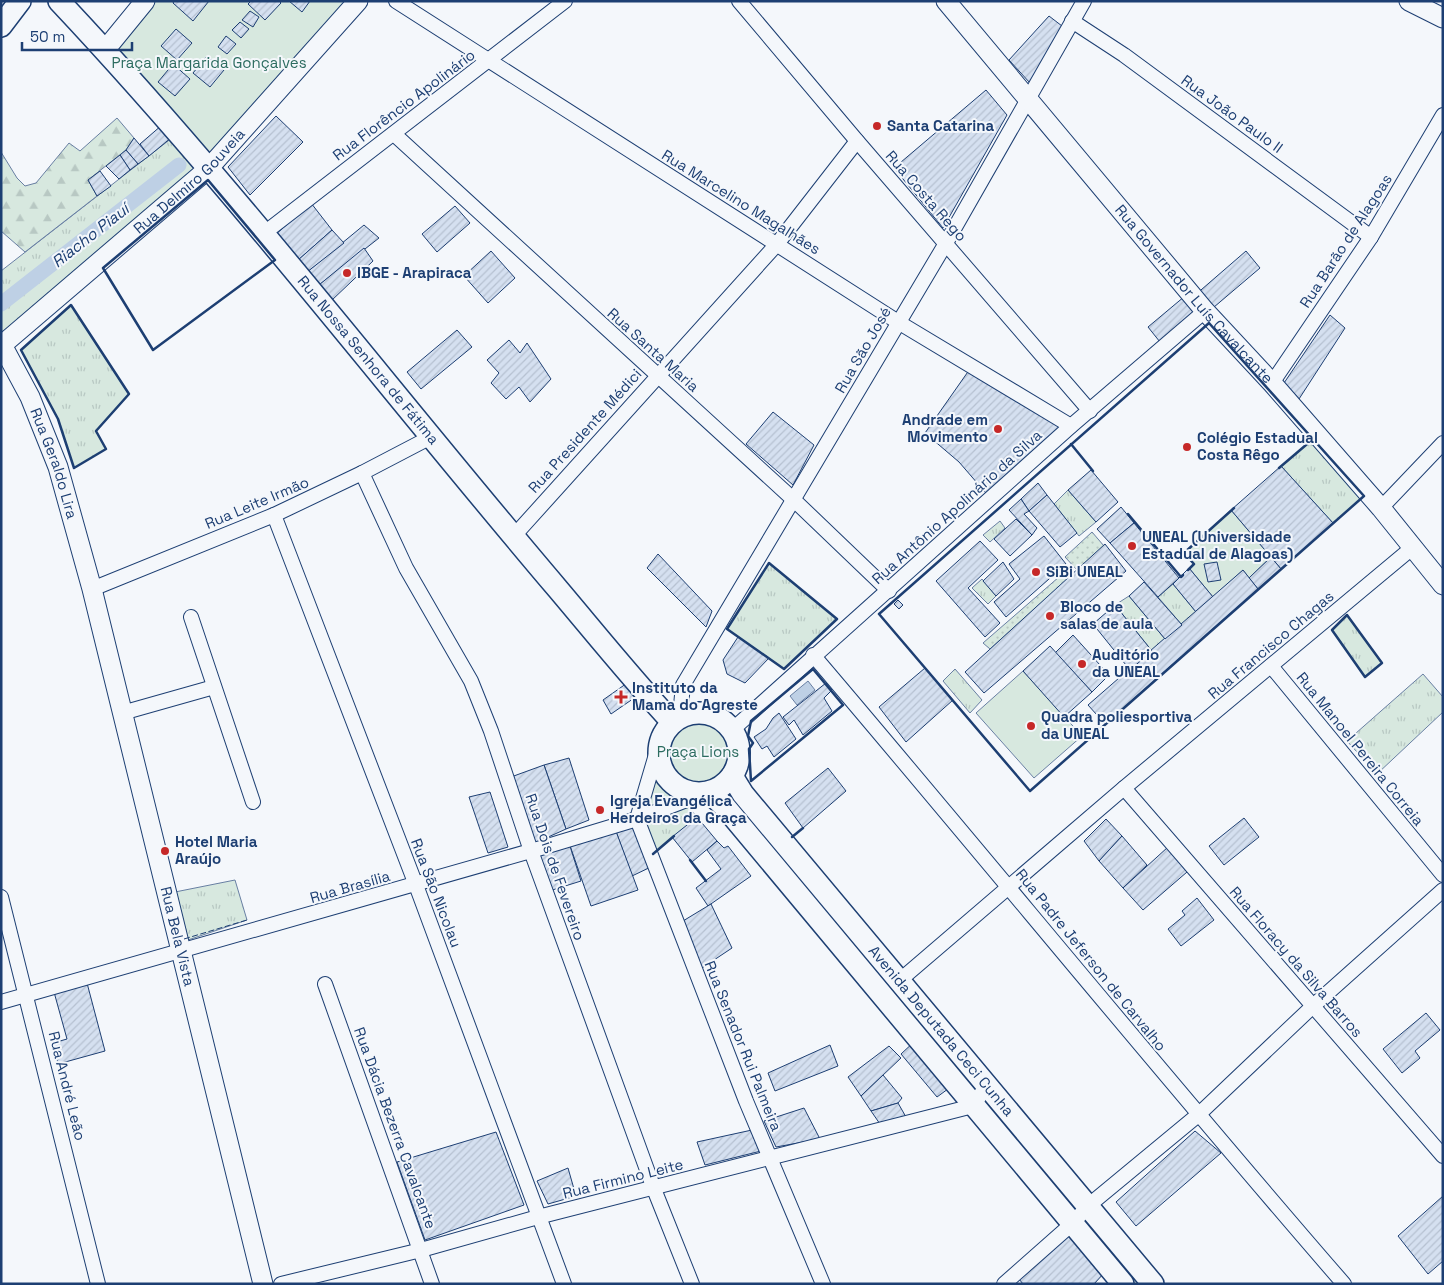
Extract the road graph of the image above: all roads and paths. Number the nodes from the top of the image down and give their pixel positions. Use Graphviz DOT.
graph roads {
  1 [pos="20,1"];
  2 [pos="59,1"];
  3 [pos="145,1"];
  4 [pos="358,1"];
  5 [pos="396,1"];
  6 [pos="565,1"];
  7 [pos="739,1"];
  8 [pos="946,1"];
  9 [pos="1084,1"];
  10 [pos="1409,1"];
  11 [pos="1441,20"];
  12 [pos="1072,21"];
  13 [pos="1,26"];
  14 [pos="105,50"];
  15 [pos="489,61"];
  16 [pos="1028,98"];
  17 [pos="1443,115"];
  18 [pos="394,134"];
  19 [pos="857,141"];
  20 [pos="208,169"];
  21 [pos="263,234"];
  22 [pos="1371,237"];
  23 [pos="946,243"];
  24 [pos="777,244"];
  25 [pos="1205,311"];
  26 [pos="898,322"];
  27 [pos="2,344"];
  28 [pos="657,375"];
  29 [pos="1272,383"];
  30 [pos="1090,411"];
  31 [pos="1072,426"];
  32 [pos="432,437"];
  33 [pos="1443,443"];
  34 [pos="362,473"];
  35 [pos="794,500"];
  36 [pos="1381,508"];
  37 [pos="274,515"];
  38 [pos="513,537"];
  39 [pos="1412,548"];
  40 [pos="1443,584"];
  41 [pos="92,589"];
  42 [pos="889,591"];
  43 [pos="191,617"];
  44 [pos="813,656"];
  45 [pos="1271,666"];
  46 [pos="683,685"];
  47 [pos="214,687"];
  48 [pos="654,702"];
  49 [pos="122,713"];
  50 [pos="676,719"];
  51 [pos="732,730"];
  52 [pos="660,741"];
  53 [pos="732,776"];
  54 [pos="1124,788"];
  55 [pos="707,792"];
  56 [pos="253,802"];
  57 [pos="637,820"];
  58 [pos="531,851"];
  59 [pos="1443,875"];
  60 [pos="416,885"];
  61 [pos="1010,886"];
  62 [pos="1443,890"];
  63 [pos="1,897"];
  64 [pos="180,951"];
  65 [pos="899,981"];
  66 [pos="326,984"];
  67 [pos="27,995"];
  68 [pos="1,1002"];
  69 [pos="1312,1006"];
  70 [pos="987,1086"];
  71 [pos="973,1106"];
  72 [pos="1198,1116"];
  73 [pos="1443,1156"];
  74 [pos="772,1159"];
  75 [pos="654,1189"];
  76 [pos="1088,1206"];
  77 [pos="538,1217"];
  78 [pos="1073,1224"];
  79 [pos="421,1250"];
  80 [pos="98,1284"];
  81 [pos="263,1284"];
  82 [pos="281,1284"];
  83 [pos="432,1284"];
  84 [pos="564,1284"];
  85 [pos="692,1284"];
  86 [pos="823,1284"];
  87 [pos="1004,1284"];
  88 [pos="1123,1284"];
  89 [pos="1153,1284"];
  90 [pos="1344,1284"];
  1 -- 13 [label="main road"];
  2 -- 14 [label="main road, Rua Nossa Senhora de Fátima"];
  3 -- 14 [label="street"];
  4 -- 20 [label="street, Rua Delmiro Gouveia"];
  5 -- 15 [label="street, Rua Marcelino Magalhães"];
  6 -- 15 [label="street, Rua Florêncio Apolinário"];
  7 -- 19 [label="street, Rua Costa Rego"];
  8 -- 16 [label="street, Rua Governador Luís Cavalcante"];
  9 -- 12 [label="street, Rua São José"];
  10 -- 11 [label="street"];
  12 -- 16 [label="street, Rua São José"];
  12 -- 22 [label="street, Rua João Paulo II"];
  14 -- 20 [label="main road, Rua Nossa Senhora de Fátima"];
  15 -- 18 [label="street, Rua Florêncio Apolinário"];
  15 -- 24 [label="street, Rua Marcelino Magalhães"];
  16 -- 23 [label="street, Rua São José"];
  16 -- 25 [label="street, Rua Governador Luís Cavalcante"];
  17 -- 22 [label="street, Rua Barão de Alagoas"];
  18 -- 21 [label="street, Rua Florêncio Apolinário"];
  18 -- 28 [label="street, Rua Santa Maria"];
  19 -- 23 [label="street, Rua Costa Rego"];
  19 -- 24 [label="street, Rua Presidente Médici"];
  20 -- 21 [label="main road, Rua Nossa Senhora de Fátima"];
  20 -- 27 [label="street, Rua Delmiro Gouveia"];
  21 -- 32 [label="main road, Rua Nossa Senhora de Fátima"];
  22 -- 29 [label="street, Rua Barão de Alagoas"];
  23 -- 26 [label="street, Rua São José"];
  23 -- 30 [label="street, Rua Costa Rego"];
  24 -- 26 [label="street, Rua Marcelino Magalhães"];
  24 -- 28 [label="street, Rua Presidente Médici"];
  25 -- 29 [label="street, Rua Governador Luís Cavalcante"];
  25 -- 30 [label="street, Rua Antônio Apolinário da Silva"];
  26 -- 31 [label="street, Rua Marcelino Magalhães"];
  26 -- 35 [label="street, Rua São José"];
  27 -- 41 [label="street, Rua Geraldo Lira"];
  28 -- 35 [label="street, Rua Santa Maria"];
  28 -- 38 [label="street, Rua Presidente Médici"];
  29 -- 36 [label="street, Rua Governador Luís Cavalcante"];
  30 -- 31 [label="street, Rua Antônio Apolinário da Silva"];
  31 -- 42 [label="street, Rua Antônio Apolinário da Silva"];
  32 -- 34 [label="street, Rua Leite Irmão"];
  32 -- 38 [label="main road, Rua Nossa Senhora de Fátima"];
  33 -- 36 [label="street"];
  34 -- 37 [label="street, Rua Leite Irmão"];
  34 -- 58 [label="street, Rua Dois de Fevereiro"];
  35 -- 42 [label="street, Rua Santa Maria"];
  35 -- 46 [label="street, Rua São José"];
  36 -- 39 [label="street, Rua Governador Luís Cavalcante"];
  37 -- 41 [label="street, Rua Leite Irmão"];
  37 -- 60 [label="street, Rua São Nicolau"];
  38 -- 48 [label="main road, Rua Nossa Senhora de Fátima"];
  39 -- 40 [label="street, Rua Governador Luís Cavalcante"];
  39 -- 45 [label="street, Rua Francisco Chagas"];
  41 -- 49 [label="street, Rua Bela Vista"];
  42 -- 44 [label="street, Rua Antônio Apolinário da Silva"];
  43 -- 47 [label="street"];
  44 -- 51 [label="street, Rua Antônio Apolinário da Silva"];
  44 -- 61 [label="street, Rua Padre Jeferson de Carvalho"];
  45 -- 54 [label="street, Rua Francisco Chagas"];
  45 -- 59 [label="street, Rua Manoel Pereira Correia"];
  46 -- 48 [label="street"];
  46 -- 50 [label="street, Rua São José"];
  47 -- 49 [label="street"];
  47 -- 56 [label="street"];
  48 -- 50 [label="main road, Rua Nossa Senhora de Fátima"];
  49 -- 64 [label="street, Rua Bela Vista"];
  50 -- 51 [label="main road"];
  50 -- 52 [label="main road"];
  51 -- 53 [label="main road"];
  52 -- 55 [label="main road"];
  52 -- 57 [label="street"];
  53 -- 55 [label="main road"];
  53 -- 65 [label="main road, Avenida Deputada Ceci Cunha"];
  54 -- 61 [label="street, Rua Francisco Chagas"];
  54 -- 69 [label="street, Rua Floracy da Silva Barros"];
  55 -- 57 [label="street, Rua Brasília"];
  55 -- 71 [label="main road, Avenida Deputada Ceci Cunha"];
  57 -- 58 [label="street, Rua Brasília"];
  57 -- 74 [label="street, Rua Senador Rui Palmeira"];
  58 -- 60 [label="street, Rua Brasília"];
  58 -- 75 [label="street, Rua Dois de Fevereiro"];
  60 -- 64 [label="street, Rua Brasília"];
  60 -- 77 [label="street, Rua São Nicolau"];
  61 -- 65 [label="street, Rua Francisco Chagas"];
  61 -- 72 [label="street, Rua Padre Jeferson de Carvalho"];
  62 -- 69 [label="street"];
  63 -- 67 [label="street, Rua André Leão"];
  64 -- 67 [label="street, Rua Brasília"];
  64 -- 81 [label="street, Rua Bela Vista"];
  65 -- 70 [label="main road, Avenida Deputada Ceci Cunha"];
  66 -- 79 [label="street, Rua Dácia Bezerra Cavalcante"];
  67 -- 68 [label="street, Rua Brasília"];
  67 -- 80 [label="street, Rua André Leão"];
  69 -- 72 [label="street"];
  69 -- 73 [label="street, Rua Floracy da Silva Barros"];
  70 -- 71 [label="street"];
  70 -- 76 [label="main road, Avenida Deputada Ceci Cunha"];
  71 -- 74 [label="street, Rua Firmino Leite"];
  71 -- 78 [label="main road, Avenida Deputada Ceci Cunha"];
  72 -- 76 [label="street"];
  72 -- 90 [label="street, Rua Padre Jeferson de Carvalho"];
  74 -- 75 [label="street, Rua Firmino Leite"];
  74 -- 86 [label="street, Rua Senador Rui Palmeira"];
  75 -- 77 [label="street, Rua Firmino Leite"];
  75 -- 85 [label="street, Rua Dois de Fevereiro"];
  76 -- 78 [label="street"];
  76 -- 89 [label="main road, Avenida Deputada Ceci Cunha"];
  77 -- 79 [label="street, Rua Firmino Leite"];
  77 -- 84 [label="street, Rua São Nicolau"];
  78 -- 87 [label="street"];
  78 -- 88 [label="main road, Avenida Deputada Ceci Cunha"];
  79 -- 82 [label="street, Rua Firmino Leite"];
  79 -- 83 [label="street, Rua Dácia Bezerra Cavalcante"];
}
